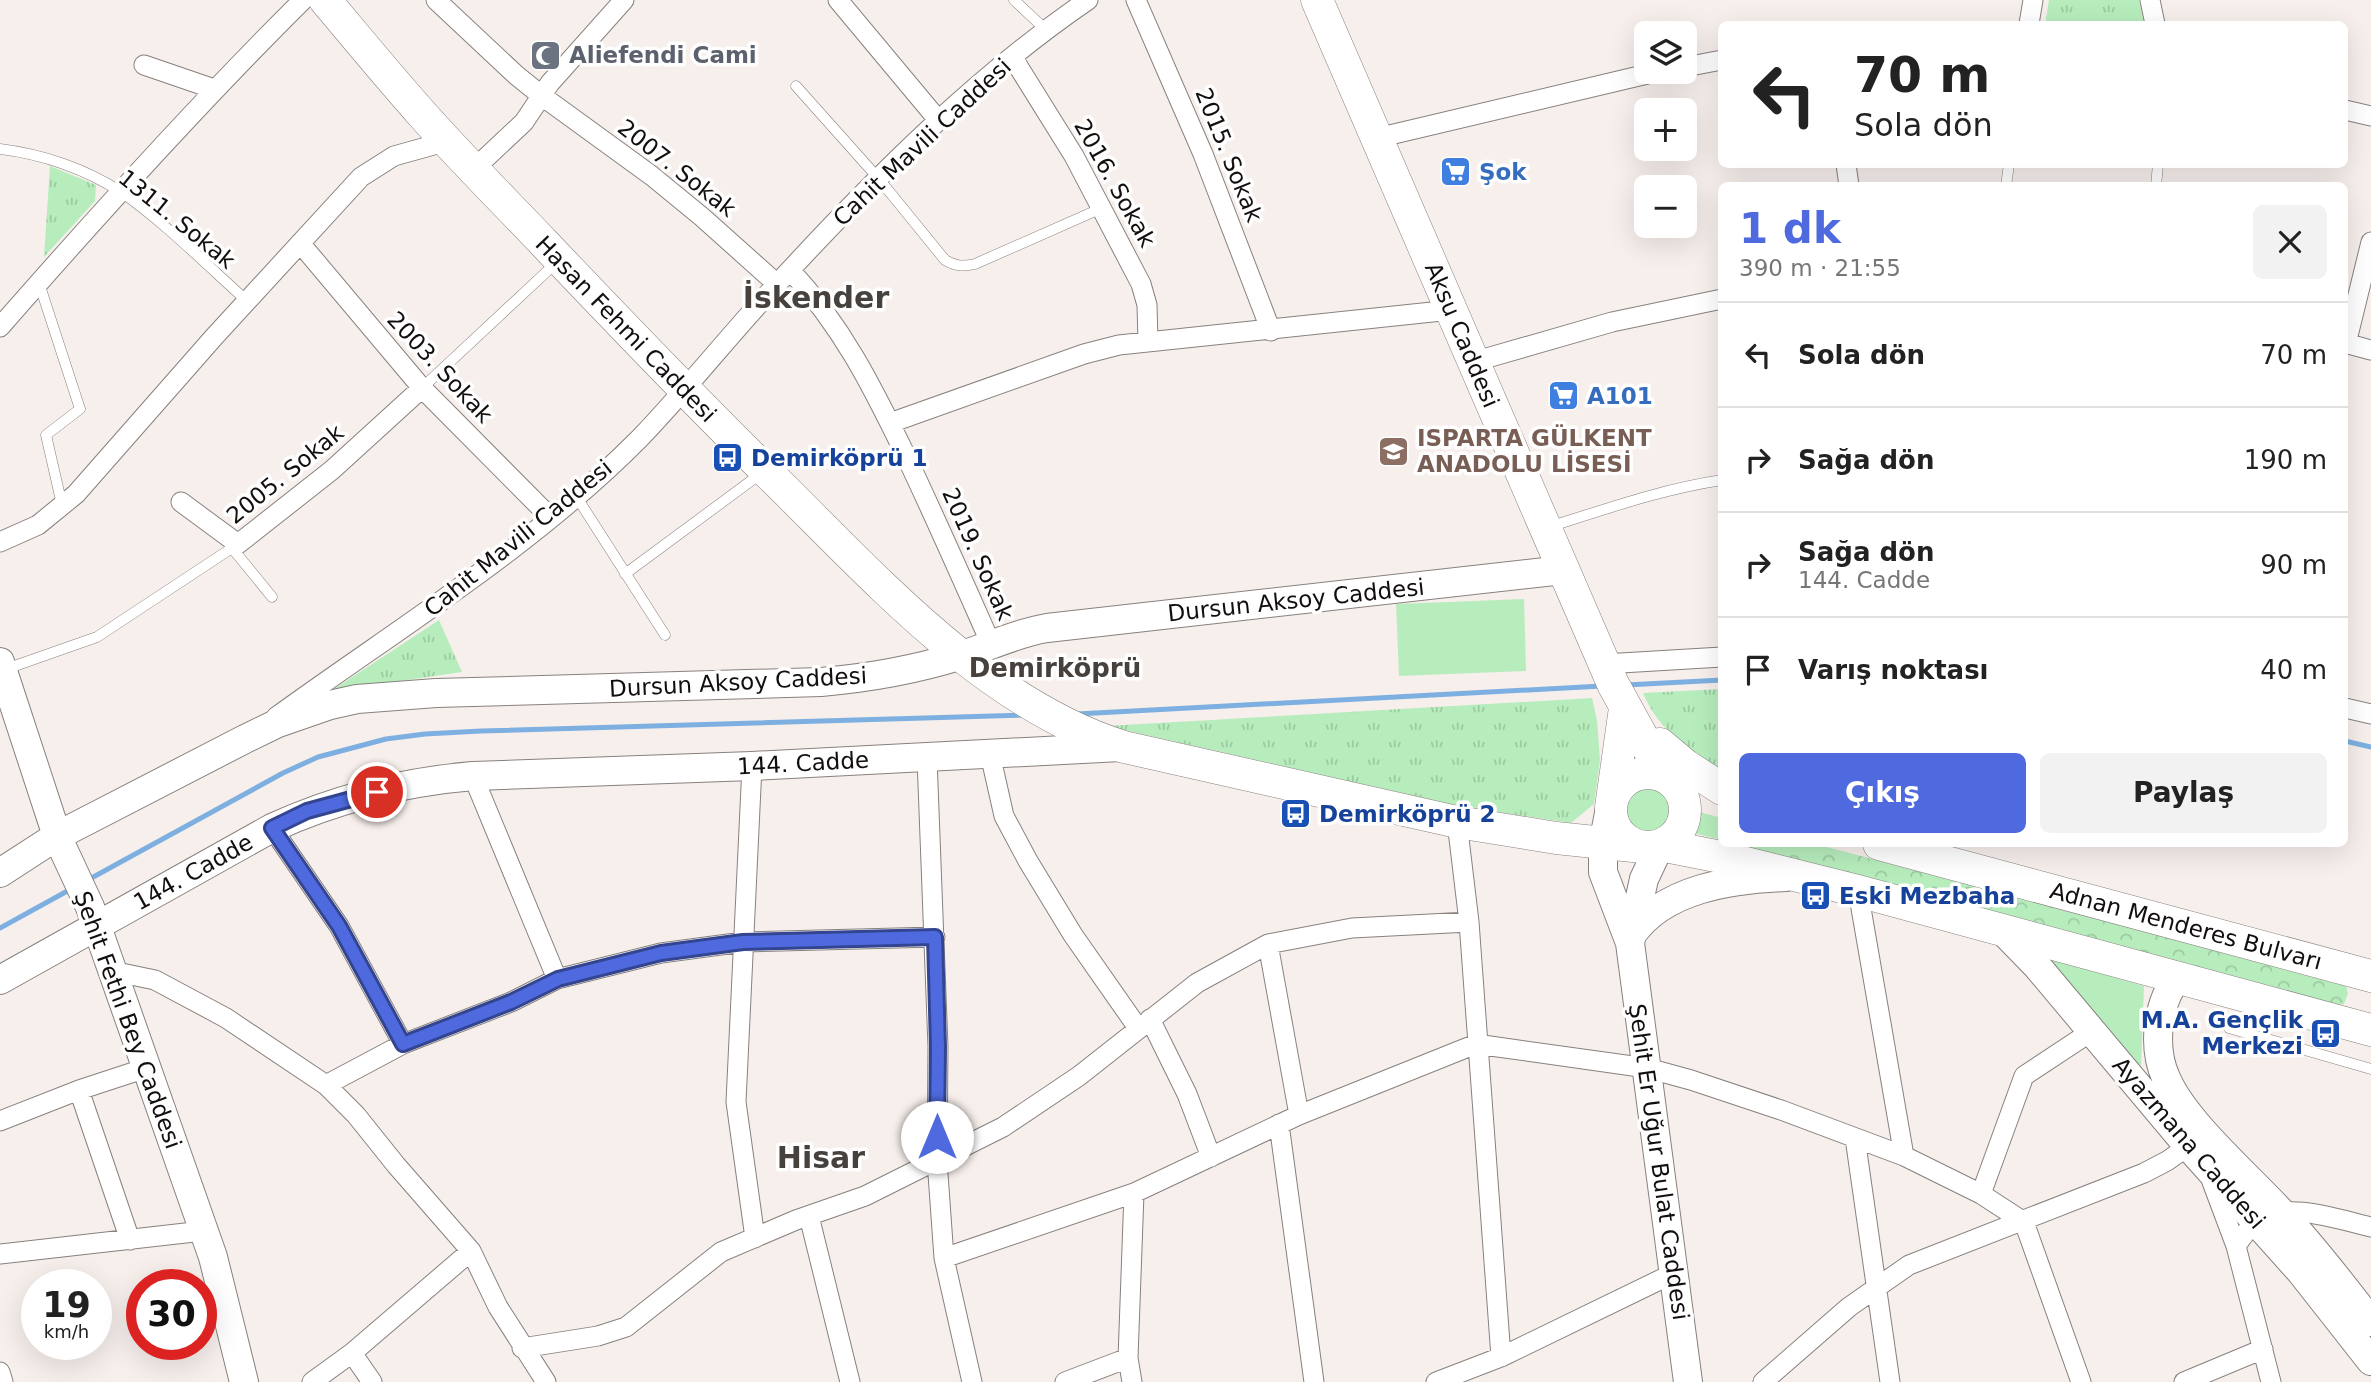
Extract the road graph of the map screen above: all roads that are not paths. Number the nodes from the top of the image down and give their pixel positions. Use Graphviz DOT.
graph roads {
  1 [pos="303,0"];
  2 [pos="325,0"];
  3 [pos="436,0"];
  4 [pos="624,0"];
  5 [pos="838,0"];
  6 [pos="1014,0"];
  7 [pos="1088,0"];
  8 [pos="1136,0"];
  9 [pos="1317,0"];
  10 [pos="2034,0"];
  11 [pos="2150,0"];
  12 [pos="2030,21"];
  13 [pos="2154,21"];
  14 [pos="1046,30"];
  15 [pos="1013,58"];
  16 [pos="1718,61"];
  17 [pos="144,65"];
  18 [pos="1697,65"];
  19 [pos="1634,77"];
  20 [pos="796,86"];
  21 [pos="215,89"];
  22 [pos="542,96"];
  23 [pos="2348,111"];
  24 [pos="2371,116"];
  25 [pos="939,121"];
  26 [pos="1377,138"];
  27 [pos="448,141"];
  28 [pos="0,149"];
  29 [pos="474,169"];
  30 [pos="879,179"];
  31 [pos="119,191"];
  32 [pos="1102,208"];
  33 [pos="2371,242"];
  34 [pos="300,243"];
  35 [pos="560,259"];
  36 [pos="783,277"];
  37 [pos="39,283"];
  38 [pos="1718,300"];
  39 [pos="247,301"];
  40 [pos="1451,310"];
  41 [pos="0,327"];
  42 [pos="1271,331"];
  43 [pos="2348,336"];
  44 [pos="1148,341"];
  45 [pos="2348,344"];
  46 [pos="2371,350"];
  47 [pos="1473,362"];
  48 [pos="422,388"];
  49 [pos="684,390"];
  50 [pos="890,423"];
  51 [pos="765,470"];
  52 [pos="1718,481"];
  53 [pos="576,496"];
  54 [pos="181,502"];
  55 [pos="62,506"];
  56 [pos="551,517"];
  57 [pos="1545,528"];
  58 [pos="0,542"];
  59 [pos="235,546"];
  60 [pos="1563,570"];
  61 [pos="625,574"];
  62 [pos="272,597"];
  63 [pos="665,635"];
  64 [pos="979,657"];
  65 [pos="1718,657"];
  66 [pos="1604,664"];
  67 [pos="1,666"];
  68 [pos="1625,708"];
  69 [pos="2348,709"];
  70 [pos="2371,714"];
  71 [pos="245,738"];
  72 [pos="1124,747"];
  73 [pos="990,754"];
  74 [pos="927,758"];
  75 [pos="752,766"];
  76 [pos="473,776"];
  77 [pos="1674,783"];
  78 [pos="1718,787"];
  79 [pos="1718,800"];
  80 [pos="1611,803"];
  81 [pos="1457,822"];
  82 [pos="272,828"];
  83 [pos="1603,844"];
  84 [pos="61,846"];
  85 [pos="1651,846"];
  86 [pos="1889,847"];
  87 [pos="0,873"];
  88 [pos="1809,878"];
  89 [pos="1857,891"];
  90 [pos="93,917"];
  91 [pos="1469,922"];
  92 [pos="2002,930"];
  93 [pos="935,937"];
  94 [pos="1630,939"];
  95 [pos="743,942"];
  96 [pos="1268,944"];
  97 [pos="112,971"];
  98 [pos="2371,976"];
  99 [pos="2178,977"];
  100 [pos="558,979"];
  101 [pos="0,980"];
  102 [pos="2371,982"];
  103 [pos="1144,1024"];
  104 [pos="2229,1028"];
  105 [pos="2364,1028"];
  106 [pos="2092,1031"];
  107 [pos="403,1044"];
  108 [pos="1476,1044"];
  109 [pos="146,1068"];
  110 [pos="1647,1068"];
  111 [pos="2371,1069"];
  112 [pos="326,1086"];
  113 [pos="79,1090"];
  114 [pos="1299,1115"];
  115 [pos="0,1121"];
  116 [pos="1279,1124"];
  117 [pos="1855,1138"];
  118 [pos="2199,1147"];
  119 [pos="1903,1156"];
  120 [pos="1211,1157"];
  121 [pos="937,1160"];
  122 [pos="1133,1193"];
  123 [pos="1980,1194"];
  124 [pos="809,1216"];
  125 [pos="2269,1216"];
  126 [pos="2024,1222"];
  127 [pos="2371,1227"];
  128 [pos="203,1231"];
  129 [pos="755,1238"];
  130 [pos="130,1240"];
  131 [pos="2236,1247"];
  132 [pos="471,1251"];
  133 [pos="0,1254"];
  134 [pos="944,1258"];
  135 [pos="1674,1273"];
  136 [pos="1876,1289"];
  137 [pos="2371,1322"];
  138 [pos="522,1348"];
  139 [pos="2263,1349"];
  140 [pos="352,1353"];
  141 [pos="1501,1357"];
  142 [pos="1128,1358"];
  143 [pos="2371,1361"];
  144 [pos="0,1372"];
  145 [pos="4,1382"];
  146 [pos="244,1382"];
  147 [pos="312,1382"];
  148 [pos="372,1382"];
  149 [pos="546,1382"];
  150 [pos="850,1382"];
  151 [pos="972,1382"];
  152 [pos="1065,1382"];
  153 [pos="1132,1382"];
  154 [pos="1314,1382"];
  155 [pos="1436,1382"];
  156 [pos="1688,1382"];
  157 [pos="1763,1382"];
  158 [pos="1890,1382"];
  159 [pos="2081,1382"];
  160 [pos="2184,1382"];
  161 [pos="2271,1382"];
  1 -- 21 [label="street"];
  2 -- 27 [label="main road, Hasan Fehmi Caddesi"];
  3 -- 22 [label="street, 2007. Sokak"];
  4 -- 22 [label="street"];
  5 -- 25 [label="street"];
  6 -- 14 [label="lane"];
  7 -- 14 [label="street, Cahit Mavili Caddesi"];
  8 -- 42 [label="street, 2015. Sokak"];
  9 -- 26 [label="main road, Aksu Caddesi"];
  10 -- 12 [label="street"];
  11 -- 13 [label="street"];
  14 -- 15 [label="street, Cahit Mavili Caddesi"];
  15 -- 25 [label="street, Cahit Mavili Caddesi"];
  15 -- 32 [label="street, 2016. Sokak"];
  16 -- 18 [label="street"];
  17 -- 21 [label="street"];
  19 -- 26 [label="street"];
  20 -- 30 [label="lane"];
  21 -- 31 [label="street"];
  22 -- 29 [label="street"];
  22 -- 36 [label="street, 2007. Sokak"];
  23 -- 24 [label="street"];
  25 -- 30 [label="street, Cahit Mavili Caddesi"];
  26 -- 40 [label="main road, Aksu Caddesi"];
  27 -- 29 [label="main road, Hasan Fehmi Caddesi"];
  27 -- 34 [label="street"];
  28 -- 31 [label="lane, 1311. Sokak"];
  29 -- 35 [label="main road, Hasan Fehmi Caddesi"];
  30 -- 32 [label="lane"];
  30 -- 36 [label="street, Cahit Mavili Caddesi"];
  31 -- 37 [label="street"];
  31 -- 39 [label="lane, 1311. Sokak"];
  32 -- 44 [label="street, 2016. Sokak"];
  33 -- 43 [label="street"];
  34 -- 39 [label="street"];
  34 -- 48 [label="street, 2003. Sokak"];
  35 -- 48 [label="lane, 2005. Sokak"];
  35 -- 49 [label="main road, Hasan Fehmi Caddesi"];
  36 -- 49 [label="street, Cahit Mavili Caddesi"];
  36 -- 50 [label="street, 2019. Sokak"];
  37 -- 41 [label="street"];
  37 -- 55 [label="lane"];
  38 -- 47 [label="street"];
  39 -- 55 [label="street"];
  40 -- 42 [label="street"];
  40 -- 47 [label="main road, Aksu Caddesi"];
  42 -- 44 [label="street"];
  44 -- 50 [label="street"];
  45 -- 46 [label="street"];
  47 -- 57 [label="main road, Aksu Caddesi"];
  48 -- 56 [label="street, 2003. Sokak"];
  48 -- 59 [label="street, 2005. Sokak"];
  49 -- 51 [label="main road, Hasan Fehmi Caddesi"];
  49 -- 53 [label="street, Cahit Mavili Caddesi"];
  50 -- 64 [label="street, 2019. Sokak"];
  51 -- 61 [label="lane"];
  51 -- 64 [label="main road, Hasan Fehmi Caddesi"];
  52 -- 57 [label="lane"];
  53 -- 56 [label="street, Cahit Mavili Caddesi"];
  53 -- 61 [label="lane"];
  54 -- 59 [label="street"];
  55 -- 58 [label="street"];
  56 -- 71 [label="street, Cahit Mavili Caddesi"];
  57 -- 60 [label="main road, Aksu Caddesi"];
  59 -- 62 [label="lane"];
  59 -- 67 [label="lane, 2005. Sokak"];
  60 -- 64 [label="street, Dursun Aksoy Caddesi"];
  60 -- 66 [label="main road, Aksu Caddesi"];
  61 -- 63 [label="lane"];
  64 -- 71 [label="street, Dursun Aksoy Caddesi"];
  64 -- 72 [label="main road, Hasan Fehmi Caddesi"];
  65 -- 66 [label="street"];
  66 -- 68 [label="main road, Aksu Caddesi"];
  67 -- 84 [label="street, Şehit Fethi Bey Caddesi"];
  68 -- 77 [label="main road, Aksu Caddesi"];
  68 -- 78 [label="main road"];
  68 -- 80 [label="main road"];
  69 -- 70 [label="street"];
  71 -- 84 [label="street, Cahit Mavili Caddesi"];
  72 -- 73 [label="street, 144. Cadde"];
  72 -- 81 [label="main road, 144. Cadde"];
  73 -- 74 [label="street, 144. Cadde"];
  73 -- 103 [label="street"];
  74 -- 75 [label="street, 144. Cadde"];
  74 -- 93 [label="street"];
  75 -- 76 [label="street, 144. Cadde"];
  75 -- 95 [label="street"];
  76 -- 82 [label="street, 144. Cadde"];
  76 -- 100 [label="street"];
  77 -- 79 [label="main road"];
  77 -- 80 [label="main road"];
  77 -- 85 [label="main road"];
  80 -- 83 [label="street, Şehit Er Uğur Bulat Caddesi"];
  80 -- 85 [label="main road"];
  81 -- 83 [label="main road, 144. Cadde"];
  81 -- 91 [label="street"];
  82 -- 90 [label="street, 144. Cadde"];
  82 -- 107 [label="street"];
  83 -- 85 [label="main road, 144. Cadde"];
  83 -- 94 [label="street, Şehit Er Uğur Bulat Caddesi"];
  84 -- 87 [label="street, Cahit Mavili Caddesi"];
  84 -- 90 [label="street, Şehit Fethi Bey Caddesi"];
  85 -- 88 [label="main road"];
  85 -- 94 [label="street, Şehit Er Uğur Bulat Caddesi"];
  86 -- 98 [label="main road, Adnan Menderes Bulvarı"];
  88 -- 89 [label="main road"];
  88 -- 94 [label="street"];
  89 -- 92 [label="main road"];
  89 -- 119 [label="street"];
  90 -- 97 [label="street, Şehit Fethi Bey Caddesi"];
  90 -- 101 [label="street, 144. Cadde"];
  91 -- 96 [label="street"];
  91 -- 108 [label="street"];
  92 -- 99 [label="main road"];
  92 -- 106 [label="street, Ayazmana Caddesi"];
  93 -- 95 [label="street"];
  93 -- 121 [label="street"];
  94 -- 110 [label="street, Şehit Er Uğur Bulat Caddesi"];
  95 -- 100 [label="street"];
  95 -- 129 [label="street"];
  96 -- 103 [label="street"];
  96 -- 114 [label="street"];
  97 -- 109 [label="street, Şehit Fethi Bey Caddesi"];
  97 -- 112 [label="street"];
  99 -- 105 [label="main road"];
  99 -- 118 [label="street, Ayazmana Caddesi"];
  100 -- 107 [label="street"];
  102 -- 105 [label="main road"];
  103 -- 120 [label="street"];
  103 -- 121 [label="street"];
  104 -- 111 [label="lane"];
  106 -- 118 [label="street, Ayazmana Caddesi"];
  106 -- 123 [label="street"];
  107 -- 112 [label="street"];
  108 -- 110 [label="street"];
  108 -- 114 [label="street"];
  108 -- 141 [label="street"];
  109 -- 113 [label="street"];
  109 -- 128 [label="street, Şehit Fethi Bey Caddesi"];
  110 -- 117 [label="street"];
  110 -- 135 [label="street, Şehit Er Uğur Bulat Caddesi"];
  112 -- 132 [label="street"];
  113 -- 115 [label="street"];
  113 -- 130 [label="street"];
  114 -- 116 [label="street"];
  116 -- 120 [label="street"];
  116 -- 154 [label="street"];
  117 -- 119 [label="street"];
  117 -- 136 [label="street"];
  118 -- 125 [label="street, Ayazmana Caddesi"];
  118 -- 126 [label="street"];
  118 -- 131 [label="street"];
  119 -- 123 [label="street"];
  120 -- 122 [label="street"];
  121 -- 124 [label="street"];
  121 -- 134 [label="street"];
  122 -- 134 [label="street"];
  122 -- 142 [label="street"];
  123 -- 126 [label="street"];
  124 -- 129 [label="street"];
  124 -- 150 [label="street"];
  125 -- 127 [label="street"];
  125 -- 131 [label="street"];
  125 -- 137 [label="street, Ayazmana Caddesi"];
  125 -- 143 [label="street, Ayazmana Caddesi"];
  126 -- 136 [label="street"];
  126 -- 159 [label="street"];
  128 -- 130 [label="street"];
  128 -- 146 [label="street, Şehit Fethi Bey Caddesi"];
  129 -- 138 [label="street"];
  130 -- 133 [label="street"];
  131 -- 139 [label="street"];
  132 -- 138 [label="street"];
  132 -- 140 [label="street"];
  134 -- 151 [label="street"];
  135 -- 141 [label="street"];
  135 -- 156 [label="street, Şehit Er Uğur Bulat Caddesi"];
  136 -- 157 [label="street"];
  136 -- 158 [label="street"];
  138 -- 149 [label="street"];
  139 -- 160 [label="street"];
  139 -- 161 [label="street"];
  140 -- 147 [label="street"];
  140 -- 148 [label="street"];
  141 -- 155 [label="street"];
  142 -- 152 [label="street"];
  142 -- 153 [label="street"];
  144 -- 145 [label="street"];
}
